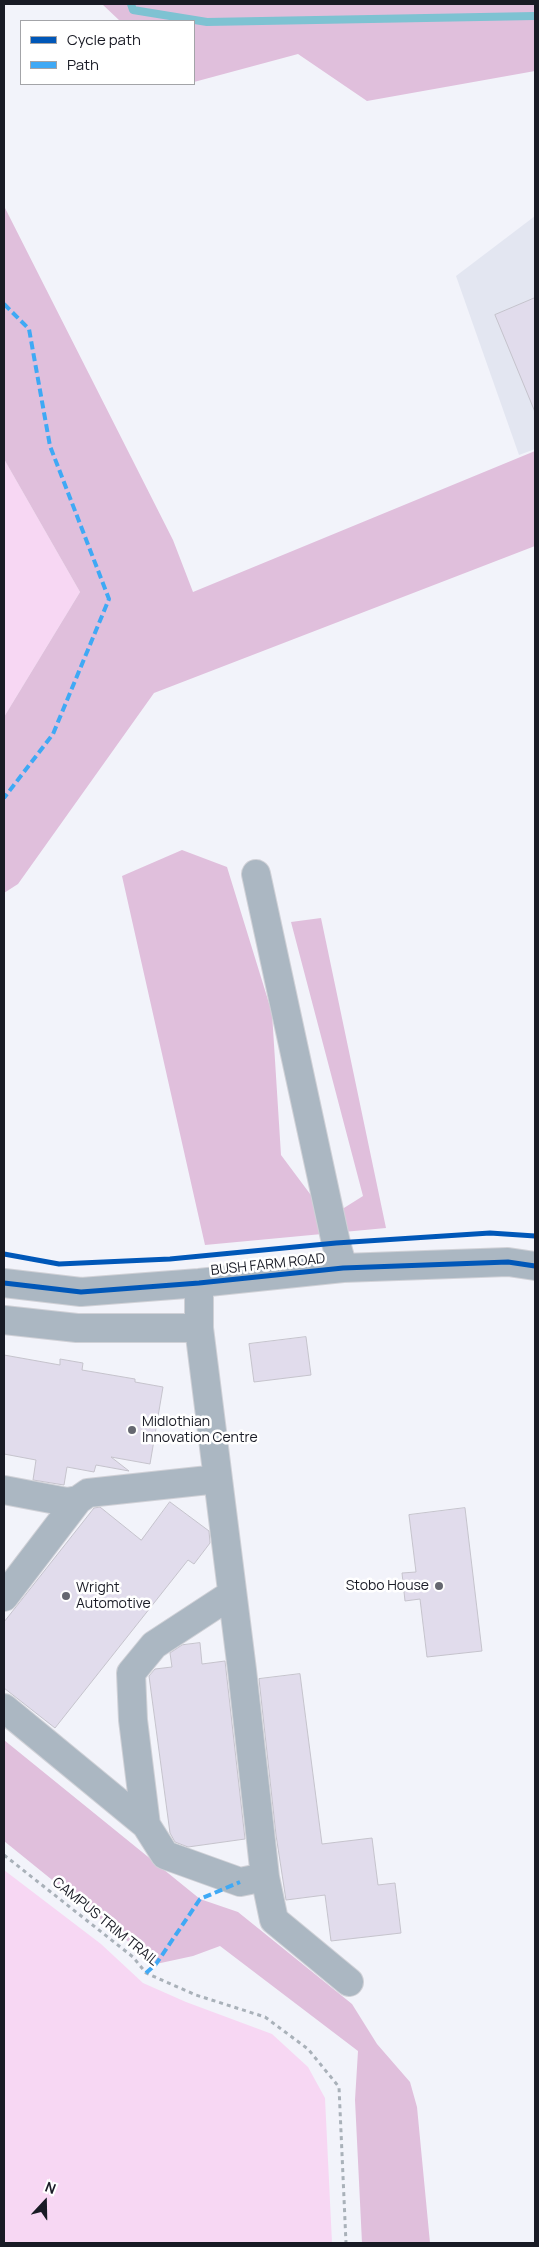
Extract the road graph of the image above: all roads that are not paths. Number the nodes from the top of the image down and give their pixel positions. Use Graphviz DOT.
graph roads {
  1 [pos="256,874"];
  2 [pos="535,1266"];
  3 [pos="343,1268"];
  4 [pos="4,1283"];
  5 [pos="199,1283"];
  6 [pos="4,1320"];
  7 [pos="198,1328"];
  8 [pos="218,1479"];
  9 [pos="4,1490"];
  10 [pos="78,1500"];
  11 [pos="232,1594"];
  12 [pos="4,1596"];
  13 [pos="4,1708"];
  14 [pos="146,1825"];
  15 [pos="264,1877"];
  16 [pos="349,1982"];
  1 -- 3 [label="street"];
  2 -- 3 [label="street, BUSH FARM ROAD"];
  3 -- 5 [label="street, BUSH FARM ROAD"];
  4 -- 5 [label="street, BUSH FARM ROAD"];
  5 -- 7 [label="street"];
  6 -- 7 [label="street"];
  7 -- 8 [label="street"];
  8 -- 10 [label="street"];
  8 -- 11 [label="street"];
  9 -- 10 [label="street"];
  10 -- 12 [label="street"];
  11 -- 14 [label="street"];
  11 -- 15 [label="street"];
  13 -- 14 [label="street"];
  14 -- 15 [label="street"];
  15 -- 16 [label="street"];
}
